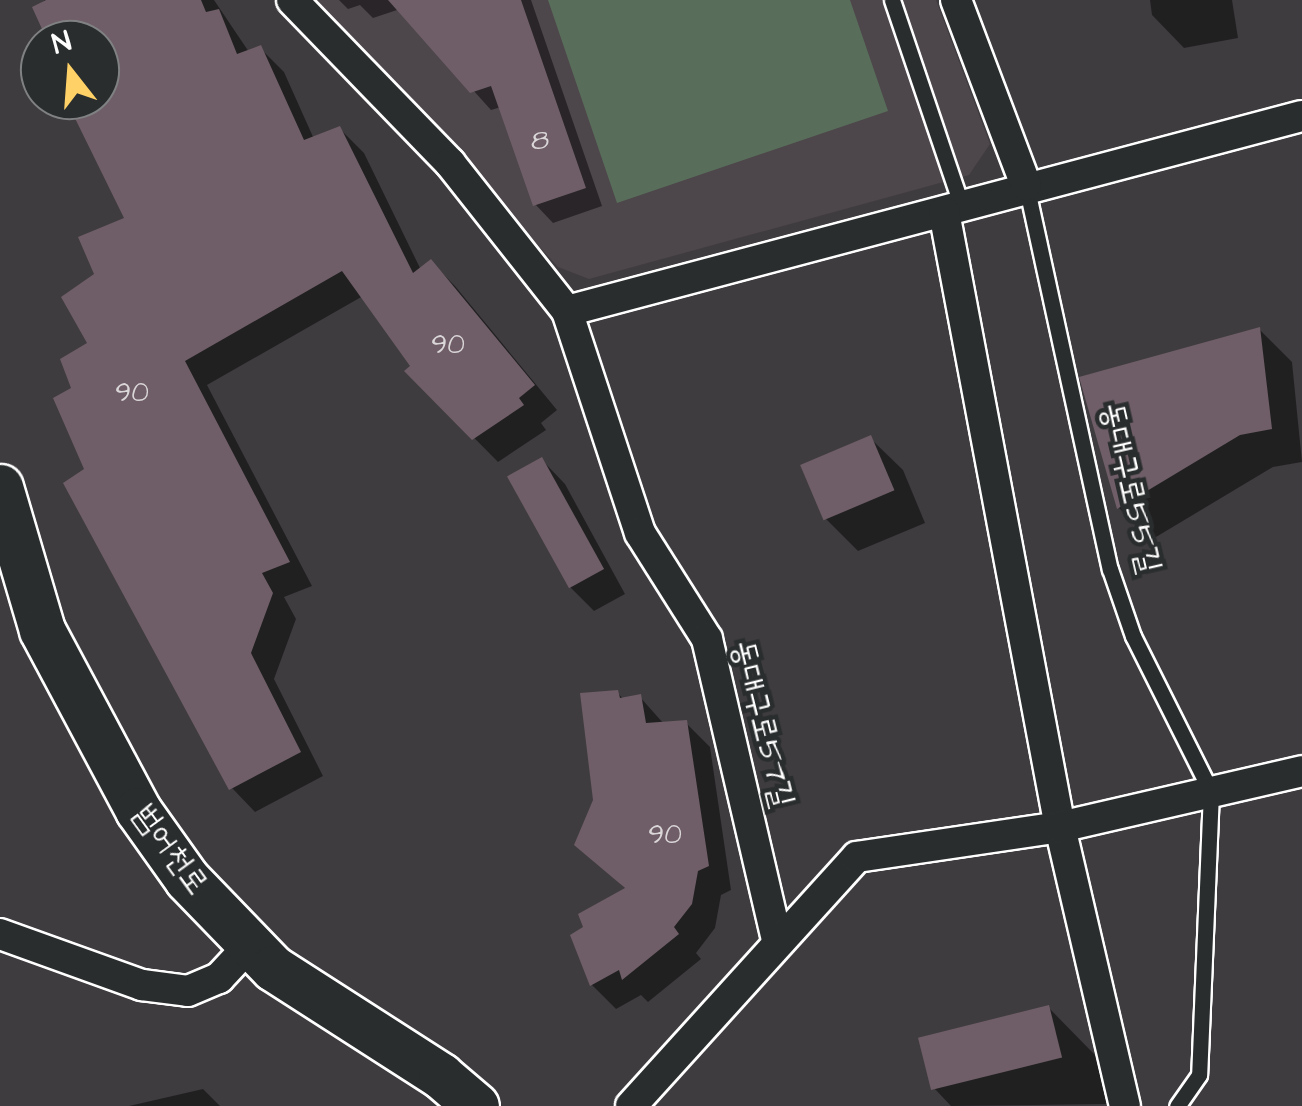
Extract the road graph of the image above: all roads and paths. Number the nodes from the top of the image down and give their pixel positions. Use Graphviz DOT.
graph roads {
  1 [pos="292,0"];
  2 [pos="892,0"];
  3 [pos="956,0"];
  4 [pos="1302,116"];
  5 [pos="1026,186"];
  6 [pos="953,210"];
  7 [pos="567,311"];
  8 [pos="0,487"];
  9 [pos="1302,771"];
  10 [pos="1211,792"];
  11 [pos="1060,827"];
  12 [pos="0,934"];
  13 [pos="777,940"];
  14 [pos="247,948"];
  15 [pos="476,1106"];
  16 [pos="630,1106"];
  17 [pos="1126,1106"];
  18 [pos="1178,1106"];
  1 -- 7 [label="street, 동대구로57길"];
  2 -- 6 [label="lane"];
  3 -- 5 [label="street"];
  4 -- 5 [label="street"];
  5 -- 6 [label="street"];
  5 -- 10 [label="lane, 동대구로55길"];
  6 -- 7 [label="street"];
  6 -- 11 [label="street"];
  7 -- 13 [label="street, 동대구로57길"];
  8 -- 14 [label="main road, 범어천로"];
  9 -- 10 [label="street"];
  10 -- 11 [label="street"];
  10 -- 18 [label="lane, 동대구로55길"];
  11 -- 13 [label="street"];
  11 -- 17 [label="street"];
  12 -- 14 [label="street"];
  13 -- 16 [label="street"];
  14 -- 15 [label="main road, 범어천로"];
}
